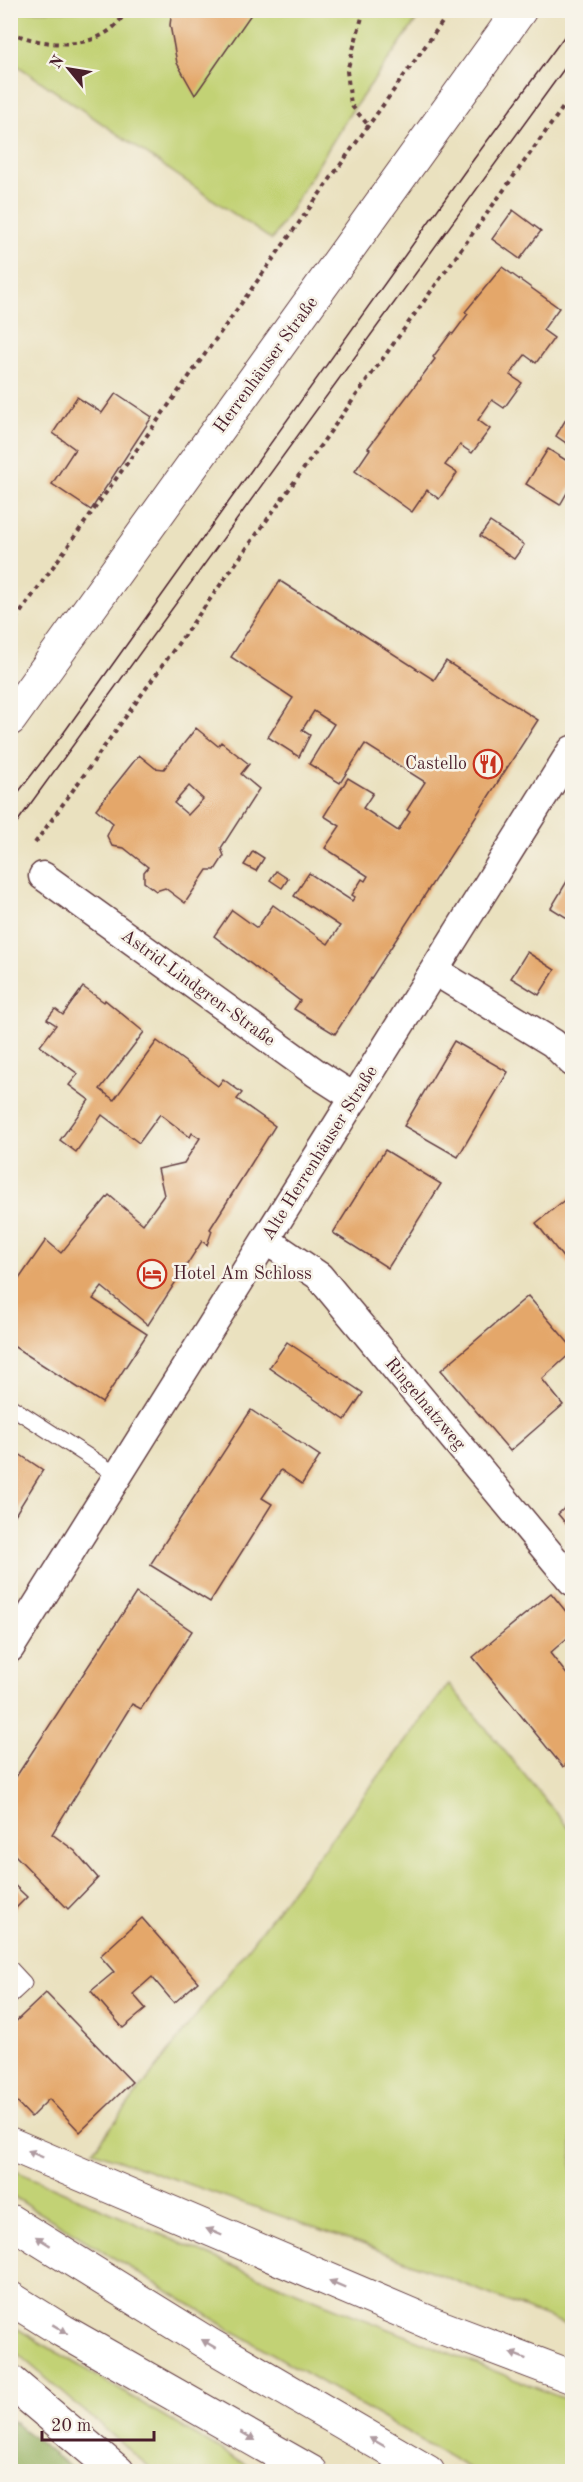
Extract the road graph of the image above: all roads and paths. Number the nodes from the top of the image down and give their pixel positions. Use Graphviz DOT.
graph roads {
  1 [pos="126,10"];
  2 [pos="364,10"];
  3 [pos="451,10"];
  4 [pos="520,10"];
  5 [pos="10,32"];
  6 [pos="573,94"];
  7 [pos="369,126"];
  8 [pos="10,627"];
  9 [pos="10,720"];
  10 [pos="573,750"];
  11 [pos="30,851"];
  12 [pos="43,876"];
  13 [pos="435,971"];
  14 [pos="573,1062"];
  15 [pos="355,1098"];
  16 [pos="266,1240"];
  17 [pos="10,1406"];
  18 [pos="117,1475"];
  19 [pos="573,1581"];
  20 [pos="10,1648"];
  21 [pos="10,1968"];
  22 [pos="10,1996"];
  23 [pos="10,2144"];
  24 [pos="10,2221"];
  25 [pos="10,2298"];
  26 [pos="573,2377"];
  27 [pos="10,2381"];
  28 [pos="118,2472"];
  29 [pos="311,2472"];
  30 [pos="428,2472"];
  1 -- 5 [label="path"];
  2 -- 7 [label="path"];
  3 -- 7 [label="path"];
  4 -- 9 [label="main road, Herrenhäuser Straße"];
  6 -- 11 [label="path"];
  7 -- 8 [label="path"];
  10 -- 13 [label="street, Alte Herrenhäuser Straße"];
  12 -- 15 [label="street, Astrid-Lindgren-Straße"];
  13 -- 14 [label="street"];
  13 -- 15 [label="street, Alte Herrenhäuser Straße"];
  15 -- 16 [label="street, Alte Herrenhäuser Straße"];
  16 -- 18 [label="street, Alte Herrenhäuser Straße"];
  16 -- 19 [label="street, Ringelnatzweg"];
  17 -- 18 [label="lane"];
  18 -- 20 [label="street, Alte Herrenhäuser Straße"];
  21 -- 22 [label="lane"];
  26 -- 23 [label="main road, one-way"];
  30 -- 24 [label="main road, one-way"];
  25 -- 29 [label="main road, one-way"];
  27 -- 28 [label="main road"];
}
